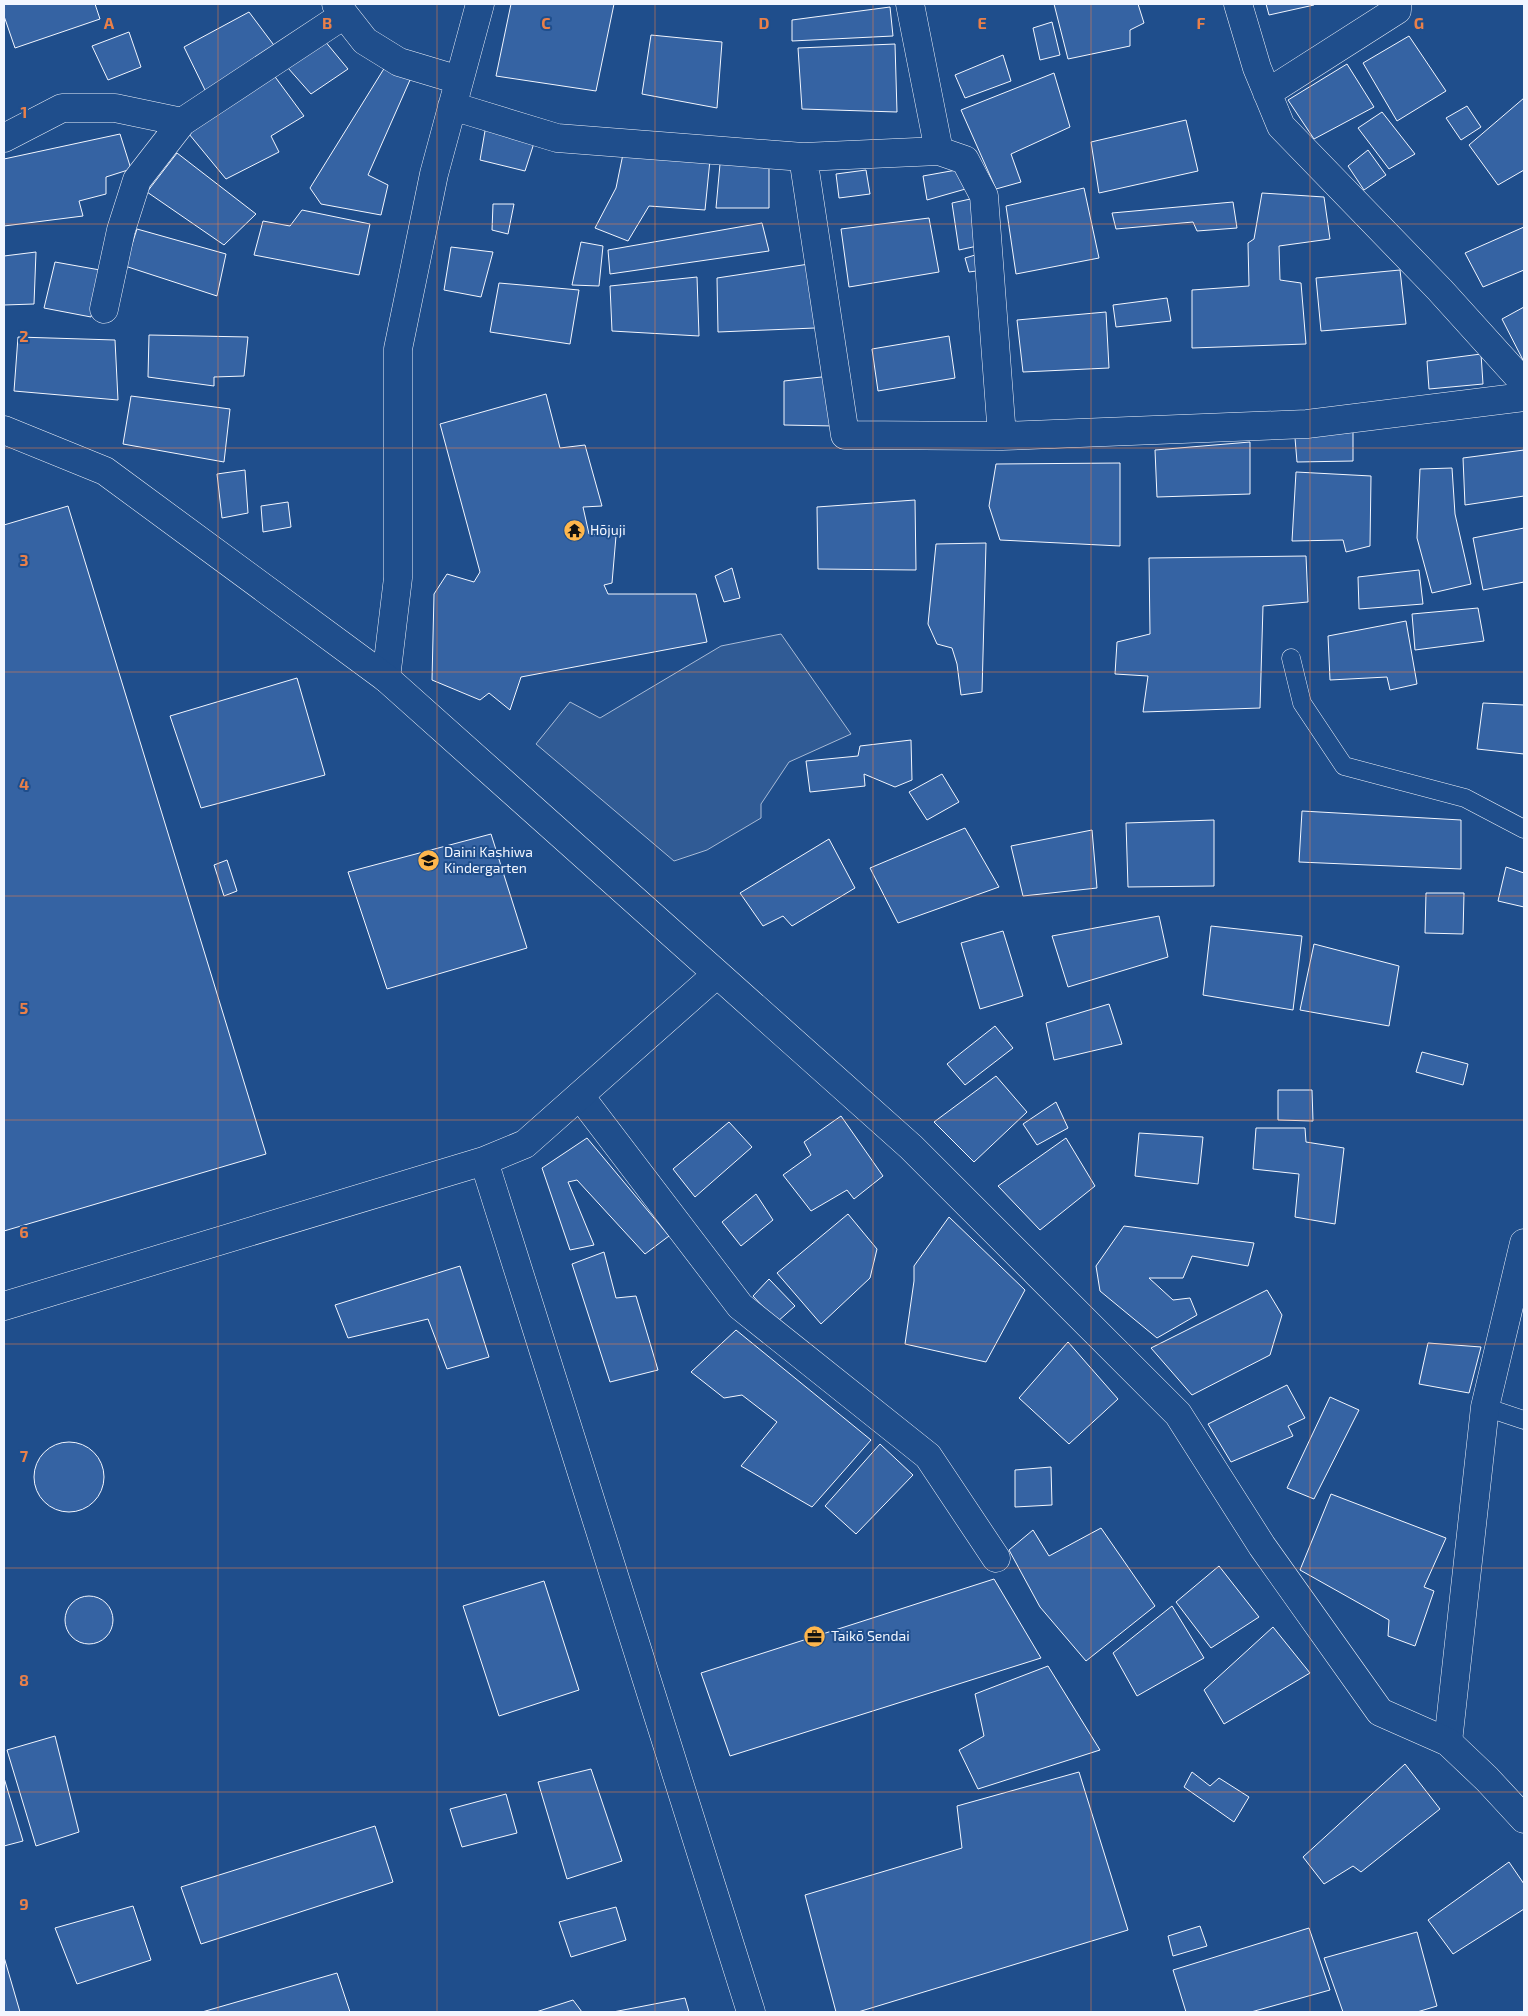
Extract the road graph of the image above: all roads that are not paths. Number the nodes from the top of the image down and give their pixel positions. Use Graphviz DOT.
graph roads {
  1 [pos="480,4"];
  2 [pos="910,4"];
  3 [pos="1238,4"];
  4 [pos="1397,4"];
  5 [pos="340,9"];
  6 [pos="455,93"];
  7 [pos="1268,93"];
  8 [pos="182,122"];
  9 [pos="4,138"];
  10 [pos="939,151"];
  11 [pos="803,157"];
  12 [pos="104,309"];
  13 [pos="1524,384"];
  14 [pos="1524,397"];
  15 [pos="4,430"];
  16 [pos="1002,436"];
  17 [pos="1291,658"];
  18 [pos="386,678"];
  19 [pos="1524,829"];
  20 [pos="717,974"];
  21 [pos="580,1096"];
  22 [pos="484,1161"];
  23 [pos="1524,1242"];
  24 [pos="4,1306"];
  25 [pos="1485,1407"];
  26 [pos="1524,1420"];
  27 [pos="996,1558"];
  28 [pos="1448,1742"];
  29 [pos="1524,1820"];
  30 [pos="751,2012"];
  1 -- 6 [label="street"];
  2 -- 10 [label="street"];
  3 -- 7 [label="street"];
  4 -- 7 [label="street"];
  5 -- 6 [label="street"];
  5 -- 8 [label="street"];
  6 -- 11 [label="street"];
  6 -- 18 [label="street"];
  7 -- 13 [label="street"];
  8 -- 9 [label="street"];
  8 -- 12 [label="street"];
  10 -- 11 [label="street"];
  10 -- 16 [label="street"];
  11 -- 16 [label="street"];
  14 -- 16 [label="street"];
  15 -- 18 [label="street"];
  17 -- 19 [label="lane"];
  18 -- 20 [label="street"];
  20 -- 21 [label="street"];
  20 -- 28 [label="street"];
  21 -- 22 [label="street"];
  21 -- 27 [label="street"];
  22 -- 24 [label="street"];
  22 -- 30 [label="street"];
  23 -- 25 [label="street"];
  25 -- 26 [label="lane"];
  25 -- 28 [label="street"];
  28 -- 29 [label="street"];
}
